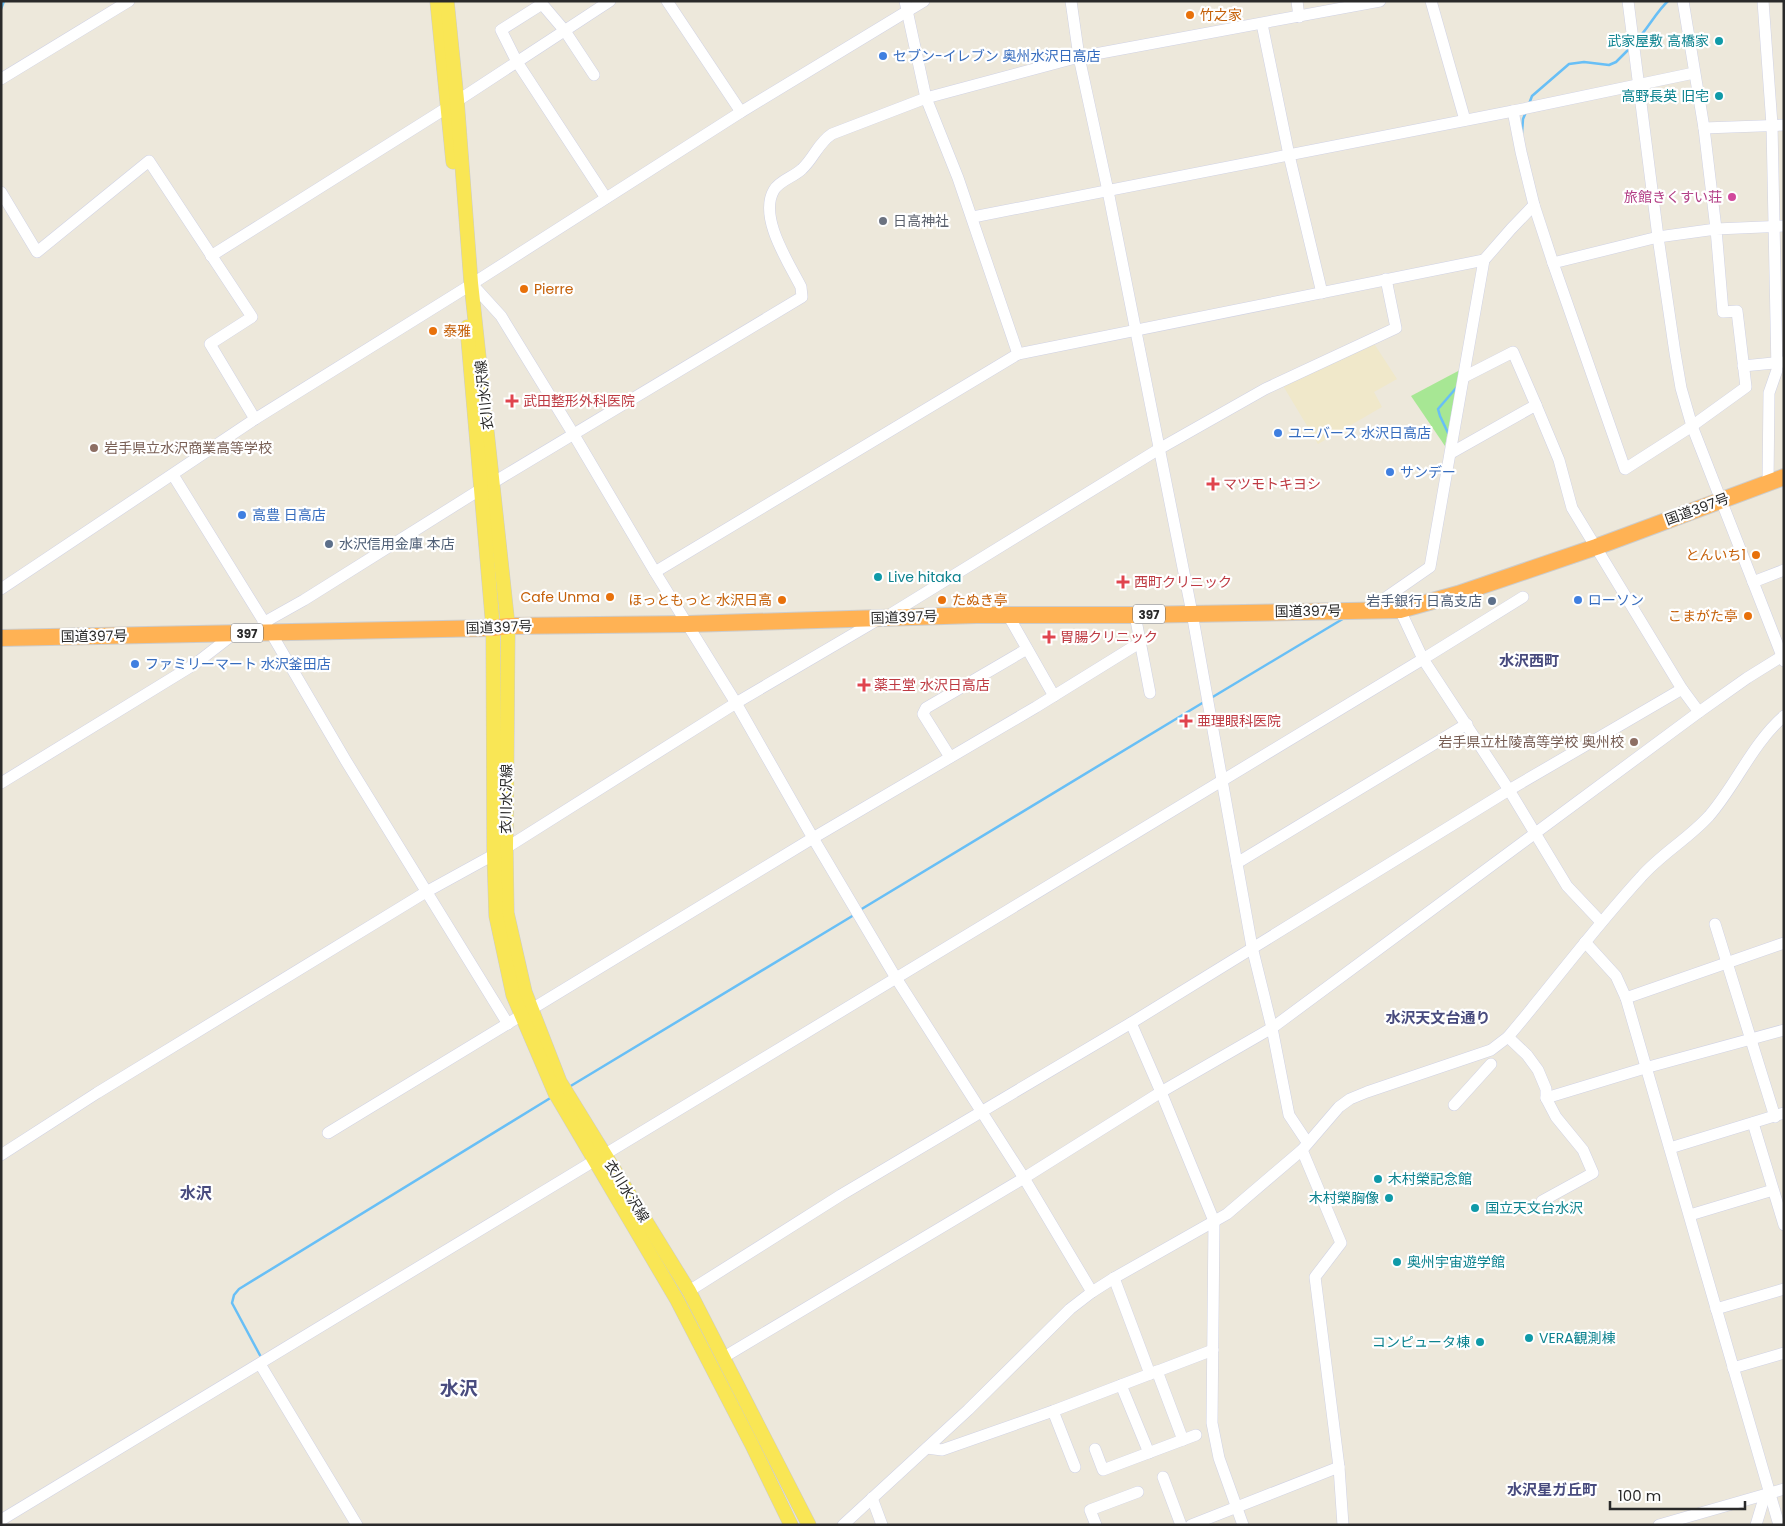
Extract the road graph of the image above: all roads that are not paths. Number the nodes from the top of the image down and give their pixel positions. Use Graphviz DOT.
graph roads {
  1 [pos="129,1"];
  2 [pos="437,1"];
  3 [pos="447,1"];
  4 [pos="610,1"];
  5 [pos="667,1"];
  6 [pos="924,1"];
  7 [pos="1071,1"];
  8 [pos="1297,1"];
  9 [pos="1380,1"];
  10 [pos="1431,1"];
  11 [pos="1628,1"];
  12 [pos="1683,1"];
  13 [pos="1763,1"];
  14 [pos="906,6"];
  15 [pos="1299,17"];
  16 [pos="1262,24"];
  17 [pos="565,31"];
  18 [pos="1079,58"];
  19 [pos="518,62"];
  20 [pos="1694,73"];
  21 [pos="594,76"];
  22 [pos="1,79"];
  23 [pos="1638,85"];
  24 [pos="926,98"];
  25 [pos="453,104"];
  26 [pos="1513,111"];
  27 [pos="741,112"];
  28 [pos="1465,120"];
  29 [pos="1778,125"];
  30 [pos="1704,128"];
  31 [pos="1289,154"];
  32 [pos="1108,191"];
  33 [pos="1,192"];
  34 [pos="606,198"];
  35 [pos="1534,205"];
  36 [pos="972,218"];
  37 [pos="1779,226"];
  38 [pos="1716,229"];
  39 [pos="1658,237"];
  40 [pos="211,256"];
  41 [pos="1484,260"];
  42 [pos="1553,264"];
  43 [pos="1386,279"];
  44 [pos="467,286"];
  45 [pos="1322,293"];
  46 [pos="1136,330"];
  47 [pos="1018,354"];
  48 [pos="1780,363"];
  49 [pos="1743,366"];
  50 [pos="1464,377"];
  51 [pos="1536,405"];
  52 [pos="255,419"];
  53 [pos="1692,426"];
  54 [pos="574,434"];
  55 [pos="1159,449"];
  56 [pos="1451,453"];
  57 [pos="173,475"];
  58 [pos="1784,477"];
  59 [pos="494,482"];
  60 [pos="1768,483"];
  61 [pos="482,489"];
  62 [pos="1721,500"];
  63 [pos="1596,547"];
  64 [pos="1784,570"];
  65 [pos="655,572"];
  66 [pos="1752,582"];
  67 [pos="1,588"];
  68 [pos="1523,597"];
  69 [pos="1368,610"];
  70 [pos="1400,610"];
  71 [pos="1192,613"];
  72 [pos="1008,615"];
  73 [pos="1135,615"];
  74 [pos="882,618"];
  75 [pos="688,624"];
  76 [pos="501,627"];
  77 [pos="267,628"];
  78 [pos="236,633"];
  79 [pos="1,638"];
  80 [pos="1141,642"];
  81 [pos="1026,649"];
  82 [pos="1783,658"];
  83 [pos="1423,659"];
  84 [pos="1682,689"];
  85 [pos="1150,693"];
  86 [pos="1054,696"];
  87 [pos="736,703"];
  88 [pos="1699,712"];
  89 [pos="1784,716"];
  90 [pos="1467,724"];
  91 [pos="950,757"];
  92 [pos="1223,779"];
  93 [pos="1,783"];
  94 [pos="1509,790"];
  95 [pos="1535,832"];
  96 [pos="813,838"];
  97 [pos="500,851"];
  98 [pos="1238,863"];
  99 [pos="426,892"];
  100 [pos="1601,922"];
  101 [pos="1716,924"];
  102 [pos="1585,942"];
  103 [pos="1784,943"];
  104 [pos="1252,947"];
  105 [pos="1727,963"];
  106 [pos="896,978"];
  107 [pos="1626,998"];
  108 [pos="527,1013"];
  109 [pos="1131,1023"];
  110 [pos="508,1024"];
  111 [pos="1272,1028"];
  112 [pos="1784,1030"];
  113 [pos="1508,1037"];
  114 [pos="1751,1039"];
  115 [pos="1491,1064"];
  116 [pos="1645,1068"];
  117 [pos="1161,1092"];
  118 [pos="1546,1098"];
  119 [pos="1454,1105"];
  120 [pos="982,1111"];
  121 [pos="1779,1115"];
  122 [pos="1753,1123"];
  123 [pos="328,1133"];
  124 [pos="1305,1146"];
  125 [pos="1670,1148"];
  126 [pos="1,1155"];
  127 [pos="600,1157"];
  128 [pos="1024,1178"];
  129 [pos="1773,1190"];
  130 [pos="1542,1201"];
  131 [pos="1690,1215"];
  132 [pos="1214,1221"];
  133 [pos="1784,1225"];
  134 [pos="1114,1278"];
  135 [pos="1784,1289"];
  136 [pos="689,1291"];
  137 [pos="1092,1292"];
  138 [pos="1716,1309"];
  139 [pos="1213,1350"];
  140 [pos="1784,1353"];
  141 [pos="724,1357"];
  142 [pos="260,1364"];
  143 [pos="1733,1368"];
  144 [pos="1153,1372"];
  145 [pos="1121,1385"];
  146 [pos="1053,1411"];
  147 [pos="1196,1435"];
  148 [pos="1183,1440"];
  149 [pos="927,1448"];
  150 [pos="1094,1449"];
  151 [pos="1148,1453"];
  152 [pos="1075,1467"];
  153 [pos="1339,1467"];
  154 [pos="1163,1477"];
  155 [pos="1784,1489"];
  156 [pos="1138,1492"];
  157 [pos="1767,1494"];
  158 [pos="872,1498"];
  159 [pos="1237,1507"];
  160 [pos="1,1520"];
  161 [pos="357,1525"];
  162 [pos="791,1525"];
  163 [pos="809,1525"];
  164 [pos="843,1525"];
  165 [pos="882,1525"];
  166 [pos="1096,1525"];
  167 [pos="1181,1525"];
  168 [pos="1191,1525"];
  169 [pos="1243,1525"];
  170 [pos="1343,1525"];
  171 [pos="1659,1525"];
  172 [pos="1756,1525"];
  173 [pos="1779,1525"];
  1 -- 22 [label="street"];
  2 -- 25 [label="main road, 衣川水沢線"];
  3 -- 25 [label="main road, 衣川水沢線"];
  4 -- 17 [label="street"];
  5 -- 27 [label="street"];
  6 -- 14 [label="street"];
  7 -- 18 [label="street"];
  8 -- 15 [label="street"];
  9 -- 15 [label="street"];
  10 -- 28 [label="street"];
  11 -- 23 [label="street"];
  12 -- 20 [label="street"];
  13 -- 29 [label="street"];
  14 -- 24 [label="street"];
  14 -- 27 [label="street"];
  15 -- 16 [label="street"];
  16 -- 18 [label="street"];
  16 -- 31 [label="street"];
  17 -- 19 [label="street"];
  17 -- 19 [label="street"];
  17 -- 21 [label="street"];
  18 -- 24 [label="street"];
  18 -- 32 [label="street"];
  19 -- 25 [label="street"];
  19 -- 34 [label="street"];
  20 -- 23 [label="street"];
  20 -- 30 [label="street"];
  23 -- 26 [label="street"];
  23 -- 39 [label="street"];
  24 -- 36 [label="street"];
  24 -- 54 [label="street"];
  25 -- 40 [label="street"];
  25 -- 44 [label="main road, 衣川水沢線"];
  26 -- 28 [label="street"];
  26 -- 35 [label="street"];
  27 -- 34 [label="street"];
  28 -- 31 [label="street"];
  29 -- 30 [label="street"];
  29 -- 37 [label="street"];
  30 -- 38 [label="street"];
  31 -- 32 [label="street"];
  31 -- 45 [label="street"];
  32 -- 36 [label="street"];
  32 -- 46 [label="street"];
  33 -- 40 [label="street"];
  34 -- 44 [label="street"];
  35 -- 41 [label="street"];
  35 -- 42 [label="street"];
  36 -- 47 [label="street"];
  37 -- 38 [label="street"];
  37 -- 48 [label="street"];
  38 -- 39 [label="street"];
  38 -- 49 [label="street"];
  39 -- 42 [label="street"];
  39 -- 53 [label="street"];
  40 -- 52 [label="street"];
  41 -- 43 [label="street"];
  41 -- 50 [label="street"];
  42 -- 53 [label="street"];
  43 -- 45 [label="street"];
  43 -- 55 [label="street"];
  44 -- 52 [label="street"];
  44 -- 54 [label="street"];
  44 -- 59 [label="main road, 衣川水沢線"];
  44 -- 61 [label="main road, 衣川水沢線"];
  45 -- 46 [label="street"];
  46 -- 47 [label="street"];
  46 -- 55 [label="street"];
  47 -- 65 [label="street"];
  48 -- 49 [label="street"];
  48 -- 60 [label="street"];
  49 -- 53 [label="street"];
  50 -- 51 [label="street"];
  50 -- 56 [label="street"];
  51 -- 56 [label="street"];
  51 -- 63 [label="street"];
  52 -- 57 [label="street"];
  53 -- 62 [label="street"];
  54 -- 59 [label="street"];
  54 -- 65 [label="street"];
  55 -- 71 [label="street"];
  55 -- 74 [label="street"];
  56 -- 69 [label="street"];
  57 -- 67 [label="street"];
  57 -- 77 [label="street"];
  58 -- 60 [label="highway, 国道397号 / 397"];
  59 -- 76 [label="main road, 衣川水沢線"];
  60 -- 62 [label="highway, 国道397号 / 397"];
  61 -- 76 [label="main road, 衣川水沢線"];
  61 -- 77 [label="street"];
  62 -- 63 [label="highway, 国道397号 / 397"];
  62 -- 66 [label="street"];
  63 -- 70 [label="highway, 国道397号 / 397"];
  63 -- 84 [label="street"];
  64 -- 66 [label="street"];
  65 -- 75 [label="street"];
  66 -- 82 [label="street"];
  68 -- 83 [label="street"];
  69 -- 70 [label="highway, 国道397号 / 397"];
  69 -- 71 [label="highway, 国道397号 / 397"];
  70 -- 83 [label="street"];
  71 -- 73 [label="highway, 国道397号 / 397"];
  71 -- 92 [label="street"];
  72 -- 73 [label="highway, 国道397号 / 397"];
  72 -- 74 [label="highway, 国道397号 / 397"];
  72 -- 81 [label="street"];
  73 -- 80 [label="street"];
  74 -- 75 [label="highway, 国道397号 / 397"];
  74 -- 87 [label="street"];
  75 -- 76 [label="highway, 国道397号 / 397"];
  75 -- 87 [label="street"];
  76 -- 77 [label="highway, 国道397号 / 397"];
  76 -- 97 [label="main road, 衣川水沢線"];
  77 -- 78 [label="highway, 国道397号 / 397"];
  77 -- 99 [label="street"];
  78 -- 79 [label="highway, 国道397号 / 397"];
  78 -- 93 [label="street"];
  80 -- 85 [label="street"];
  80 -- 86 [label="street"];
  81 -- 86 [label="street"];
  81 -- 91 [label="street"];
  82 -- 88 [label="street"];
  83 -- 90 [label="street"];
  83 -- 92 [label="street"];
  84 -- 88 [label="street"];
  84 -- 94 [label="street"];
  86 -- 91 [label="street"];
  87 -- 96 [label="street"];
  87 -- 97 [label="street"];
  88 -- 95 [label="street"];
  89 -- 100 [label="street"];
  90 -- 94 [label="street"];
  90 -- 98 [label="street"];
  91 -- 96 [label="street"];
  92 -- 98 [label="street"];
  92 -- 106 [label="street"];
  94 -- 95 [label="street"];
  94 -- 104 [label="street"];
  95 -- 100 [label="street"];
  95 -- 111 [label="street"];
  96 -- 106 [label="street"];
  96 -- 108 [label="street"];
  97 -- 99 [label="street"];
  97 -- 108 [label="main road, 衣川水沢線"];
  98 -- 104 [label="street"];
  99 -- 110 [label="street"];
  99 -- 126 [label="street"];
  100 -- 102 [label="street"];
  101 -- 105 [label="street"];
  102 -- 107 [label="street"];
  102 -- 113 [label="street"];
  103 -- 105 [label="street"];
  104 -- 109 [label="street"];
  104 -- 111 [label="street"];
  105 -- 107 [label="street"];
  105 -- 114 [label="street"];
  106 -- 120 [label="street"];
  106 -- 127 [label="street"];
  107 -- 116 [label="street"];
  108 -- 110 [label="street"];
  108 -- 127 [label="main road, 衣川水沢線"];
  109 -- 117 [label="street"];
  109 -- 120 [label="street"];
  110 -- 123 [label="street"];
  111 -- 117 [label="street"];
  111 -- 124 [label="street"];
  112 -- 114 [label="street"];
  113 -- 118 [label="street"];
  113 -- 124 [label="street"];
  114 -- 116 [label="street"];
  114 -- 121 [label="street"];
  115 -- 119 [label="street"];
  116 -- 118 [label="street"];
  116 -- 125 [label="street"];
  117 -- 128 [label="street"];
  117 -- 132 [label="street"];
  118 -- 130 [label="street"];
  120 -- 128 [label="street"];
  120 -- 136 [label="street"];
  121 -- 122 [label="street"];
  122 -- 125 [label="street"];
  122 -- 129 [label="street"];
  124 -- 132 [label="street"];
  124 -- 153 [label="street"];
  125 -- 131 [label="street"];
  127 -- 136 [label="main road, 衣川水沢線"];
  127 -- 142 [label="street"];
  127 -- 162 [label="main road, 衣川水沢線"];
  128 -- 137 [label="street"];
  128 -- 141 [label="street"];
  129 -- 131 [label="street"];
  129 -- 133 [label="street"];
  131 -- 138 [label="street"];
  132 -- 134 [label="street"];
  132 -- 139 [label="street"];
  134 -- 137 [label="street"];
  134 -- 144 [label="street"];
  135 -- 138 [label="street"];
  136 -- 141 [label="main road, 衣川水沢線"];
  137 -- 149 [label="street"];
  138 -- 143 [label="street"];
  139 -- 144 [label="street"];
  139 -- 159 [label="street"];
  140 -- 143 [label="street"];
  141 -- 163 [label="main road, 衣川水沢線"];
  142 -- 160 [label="street"];
  142 -- 161 [label="street"];
  143 -- 157 [label="street"];
  144 -- 145 [label="street"];
  144 -- 148 [label="street"];
  145 -- 146 [label="street"];
  145 -- 151 [label="street"];
  146 -- 149 [label="street"];
  146 -- 152 [label="street"];
  147 -- 148 [label="street"];
  148 -- 151 [label="street"];
  149 -- 158 [label="street"];
  150 -- 151 [label="street"];
  153 -- 159 [label="street"];
  153 -- 170 [label="street"];
  154 -- 167 [label="street"];
  155 -- 157 [label="street"];
  156 -- 166 [label="street"];
  157 -- 171 [label="street"];
  157 -- 172 [label="street"];
  157 -- 173 [label="street"];
  158 -- 164 [label="street"];
  158 -- 165 [label="street"];
  159 -- 168 [label="street"];
  159 -- 169 [label="street"];
}
